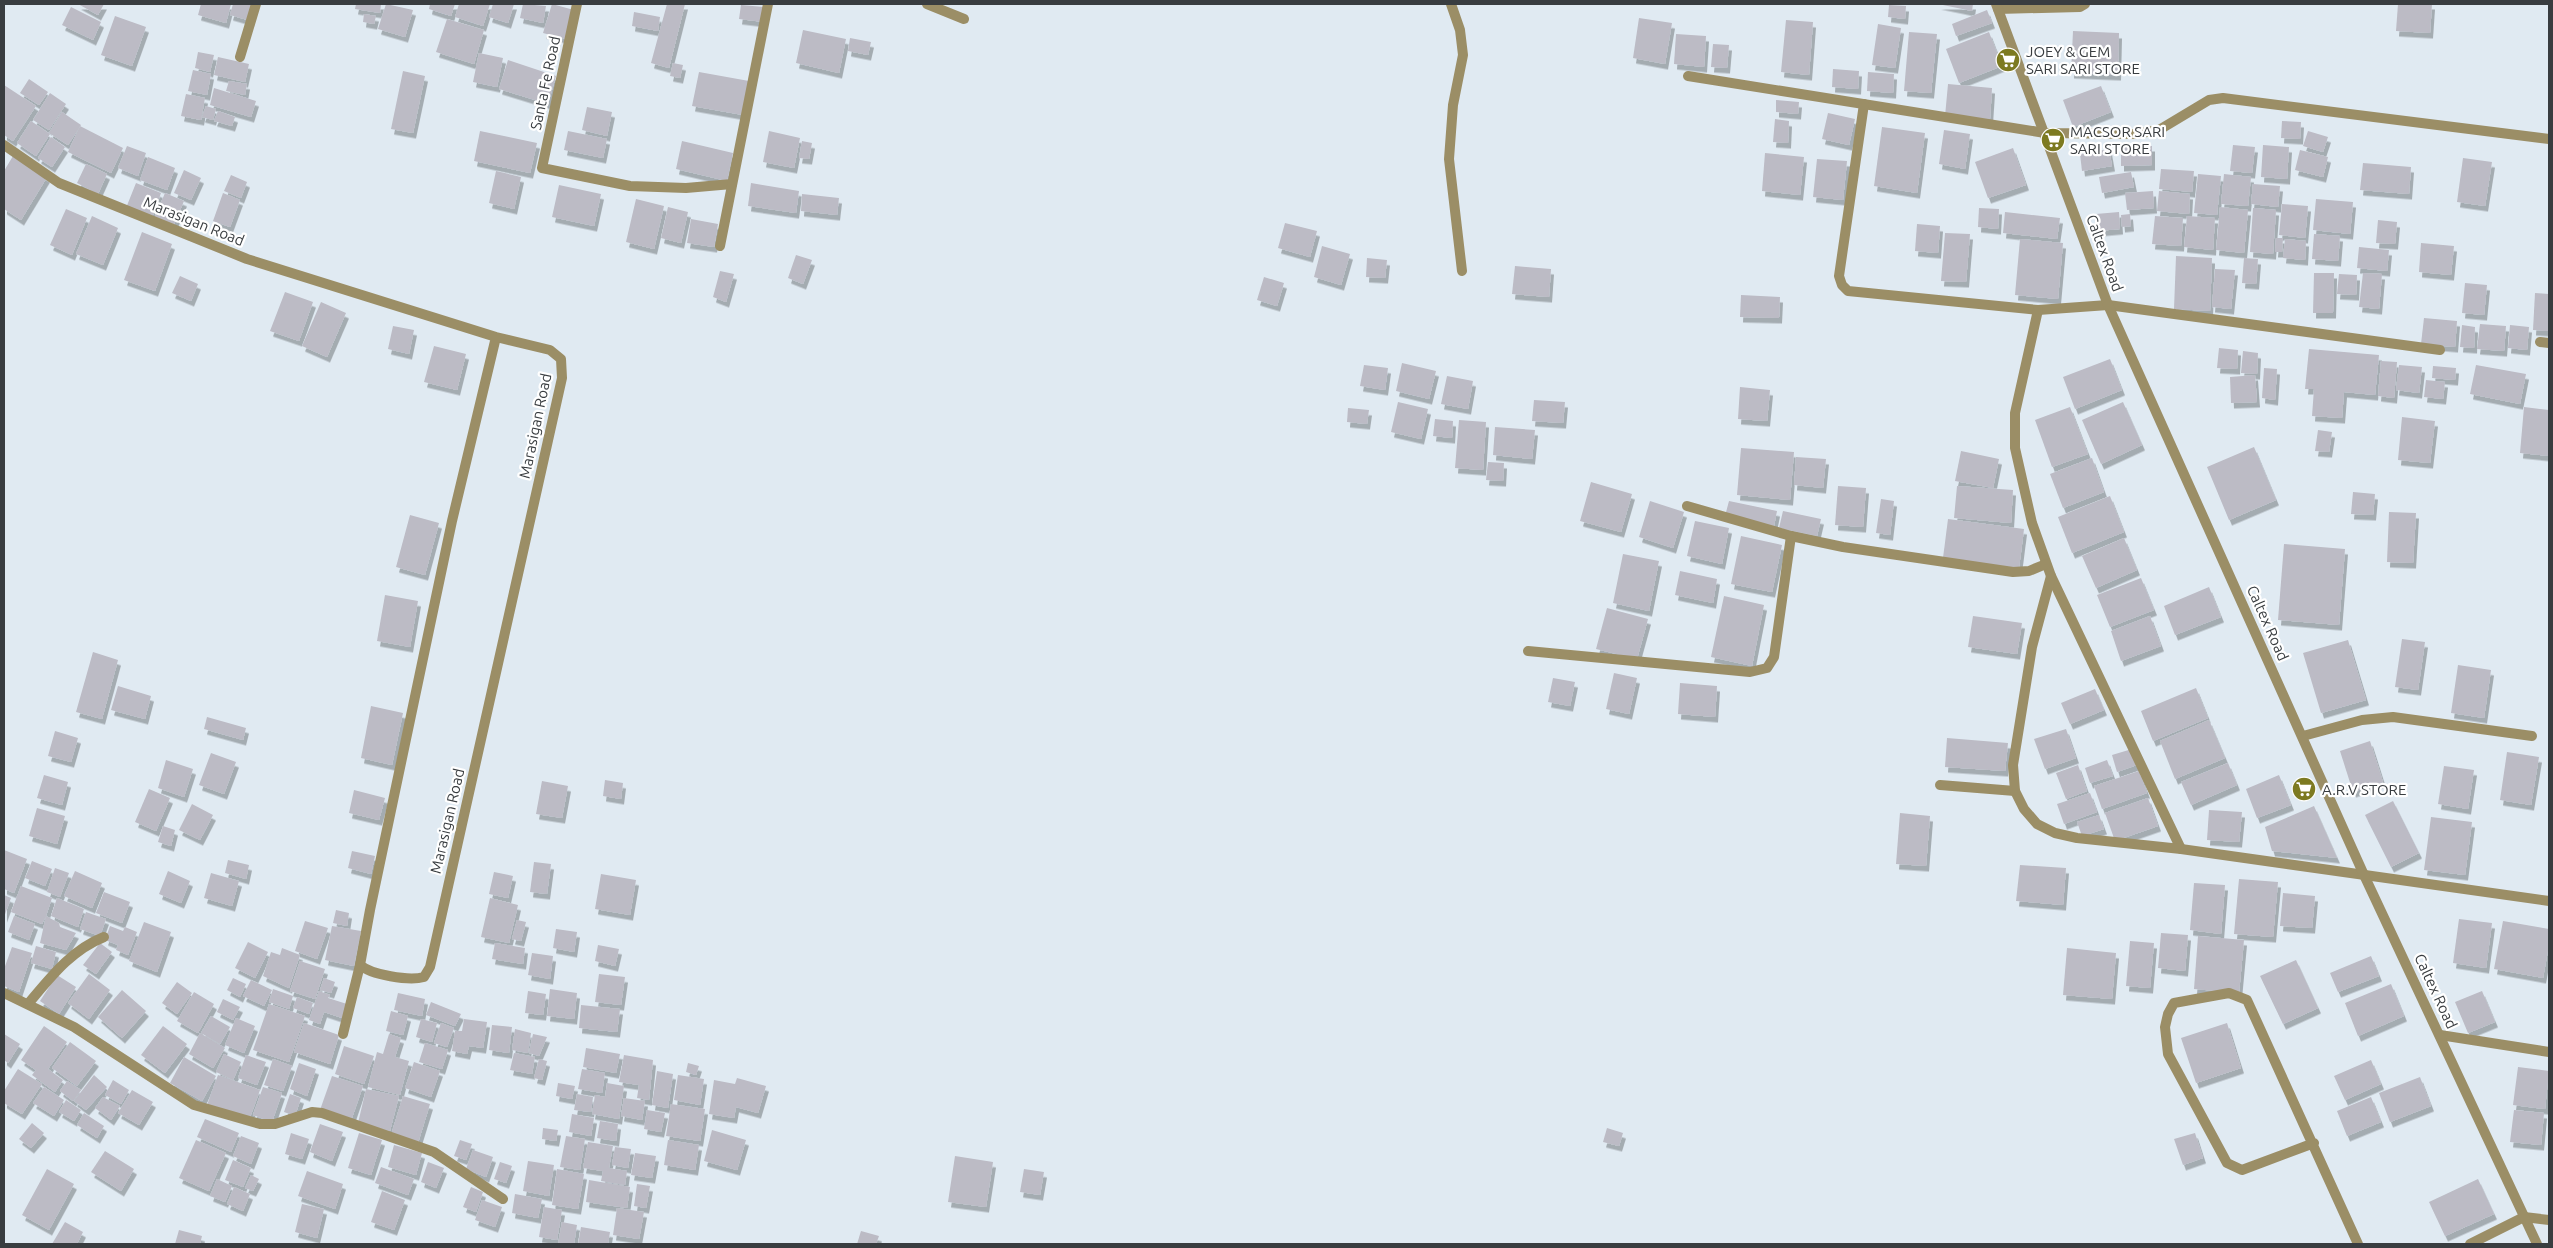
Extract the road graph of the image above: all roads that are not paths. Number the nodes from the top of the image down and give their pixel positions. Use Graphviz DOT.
graph roads {
  1 [pos="256,4"];
  2 [pos="577,4"];
  3 [pos="768,4"];
  4 [pos="927,4"];
  5 [pos="1451,4"];
  6 [pos="2085,4"];
  7 [pos="1997,7"];
  8 [pos="964,19"];
  9 [pos="240,57"];
  10 [pos="1688,76"];
  11 [pos="1864,104"];
  12 [pos="2045,133"];
  13 [pos="2549,140"];
  14 [pos="4,145"];
  15 [pos="732,184"];
  16 [pos="720,246"];
  17 [pos="1462,271"];
  18 [pos="2108,305"];
  19 [pos="2038,310"];
  20 [pos="496,337"];
  21 [pos="2440,350"];
  22 [pos="1687,506"];
  23 [pos="1791,536"];
  24 [pos="2046,564"];
  25 [pos="2051,576"];
  26 [pos="1528,650"];
  27 [pos="2303,736"];
  28 [pos="2532,736"];
  29 [pos="1940,785"];
  30 [pos="2015,792"];
  31 [pos="2181,849"];
  32 [pos="2364,875"];
  33 [pos="2549,901"];
  34 [pos="104,937"];
  35 [pos="360,966"];
  36 [pos="4,993"];
  37 [pos="28,1004"];
  38 [pos="343,1034"];
  39 [pos="2440,1035"];
  40 [pos="2549,1052"];
  41 [pos="2314,1142"];
  42 [pos="503,1199"];
  43 [pos="2524,1217"];
  44 [pos="2549,1220"];
  45 [pos="2358,1244"];
  46 [pos="2470,1244"];
  47 [pos="2537,1244"];
  1 -- 9 [label="street"];
  2 -- 15 [label="street, Santa Fe Road"];
  3 -- 15 [label="street"];
  4 -- 8 [label="street"];
  5 -- 17 [label="street"];
  6 -- 7 [label="street"];
  7 -- 12 [label="street, Caltex Road"];
  10 -- 11 [label="street"];
  11 -- 12 [label="street"];
  11 -- 19 [label="street"];
  12 -- 13 [label="street"];
  12 -- 18 [label="street, Caltex Road"];
  14 -- 20 [label="street, Marasigan Road"];
  15 -- 16 [label="street"];
  18 -- 19 [label="street"];
  18 -- 21 [label="street"];
  18 -- 27 [label="street, Caltex Road"];
  19 -- 24 [label="street"];
  20 -- 35 [label="street"];
  20 -- 35 [label="street, Marasigan Road"];
  22 -- 23 [label="street"];
  23 -- 24 [label="street"];
  23 -- 26 [label="street"];
  24 -- 25 [label="street"];
  25 -- 30 [label="street"];
  25 -- 31 [label="street"];
  27 -- 28 [label="street"];
  27 -- 32 [label="street, Caltex Road"];
  29 -- 30 [label="street"];
  30 -- 31 [label="street"];
  31 -- 32 [label="street"];
  32 -- 33 [label="street"];
  32 -- 39 [label="street, Caltex Road"];
  34 -- 37 [label="street"];
  35 -- 38 [label="street"];
  36 -- 37 [label="street"];
  37 -- 42 [label="street"];
  39 -- 40 [label="street"];
  39 -- 43 [label="street, Caltex Road"];
  41 -- 41 [label="street"];
  41 -- 45 [label="street"];
  43 -- 44 [label="street"];
  43 -- 46 [label="street"];
  43 -- 47 [label="street, Caltex Road"];
}
